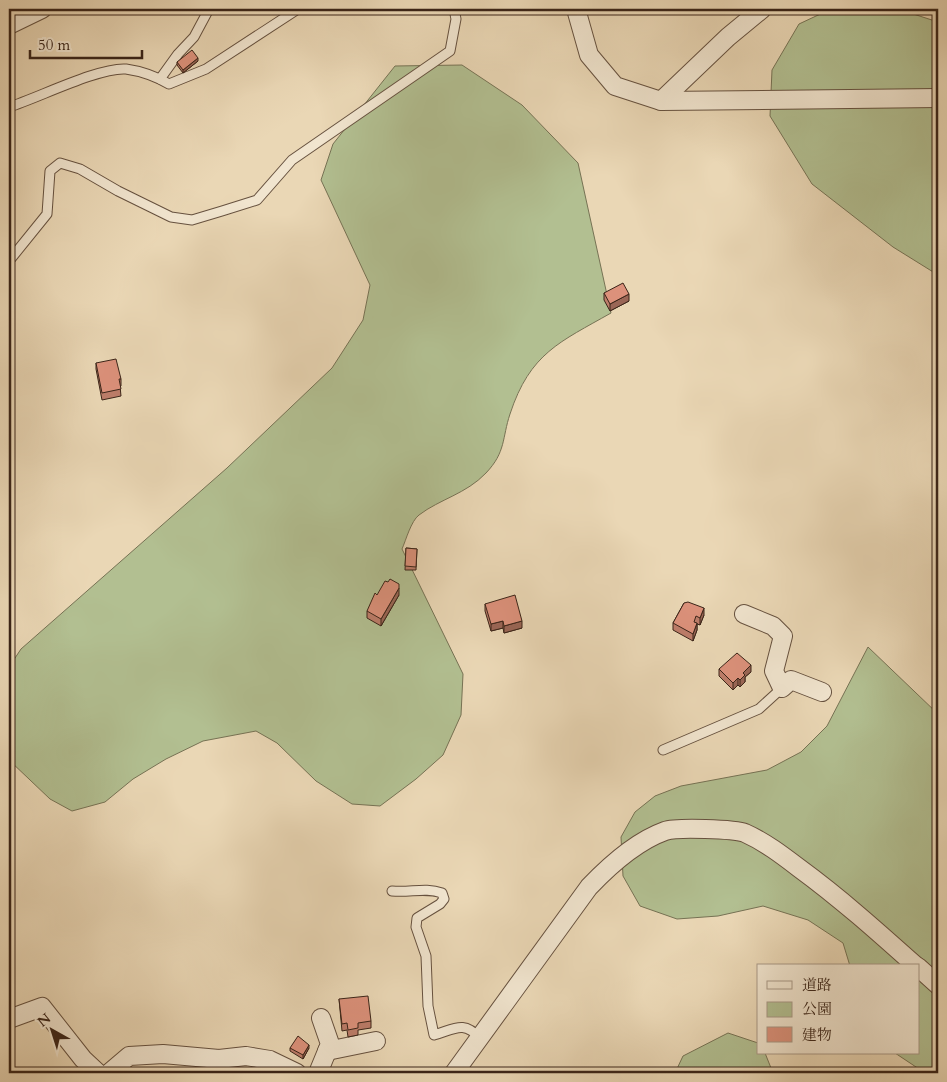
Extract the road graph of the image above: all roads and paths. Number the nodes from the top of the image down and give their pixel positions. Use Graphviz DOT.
graph roads {
  1 [pos="42,9"];
  2 [pos="210,9"];
  3 [pos="298,9"];
  4 [pos="454,9"];
  5 [pos="576,9"];
  6 [pos="762,9"];
  7 [pos="9,25"];
  8 [pos="160,79"];
  9 [pos="938,98"];
  10 [pos="662,101"];
  11 [pos="9,107"];
  12 [pos="9,261"];
  13 [pos="744,614"];
  14 [pos="782,688"];
  15 [pos="822,692"];
  16 [pos="663,750"];
  17 [pos="392,891"];
  18 [pos="914,964"];
  19 [pos="920,970"];
  20 [pos="938,985"];
  21 [pos="321,1018"];
  22 [pos="9,1020"];
  23 [pos="480,1038"];
  24 [pos="376,1041"];
  25 [pos="327,1051"];
  26 [pos="98,1073"];
  27 [pos="109,1073"];
  28 [pos="296,1073"];
  29 [pos="318,1073"];
  30 [pos="454,1073"];
  1 -- 7 [label="street"];
  2 -- 8 [label="lane"];
  3 -- 8 [label="lane"];
  4 -- 12 [label="lane"];
  5 -- 10 [label="street"];
  6 -- 10 [label="street"];
  8 -- 11 [label="lane"];
  9 -- 10 [label="street"];
  13 -- 14 [label="street"];
  14 -- 15 [label="street"];
  14 -- 16 [label="lane"];
  17 -- 23 [label="lane"];
  18 -- 23 [label="street"];
  19 -- 20 [label="street"];
  21 -- 25 [label="street"];
  22 -- 26 [label="street"];
  23 -- 30 [label="street"];
  24 -- 25 [label="street"];
  25 -- 29 [label="street"];
  27 -- 28 [label="street"];
}
